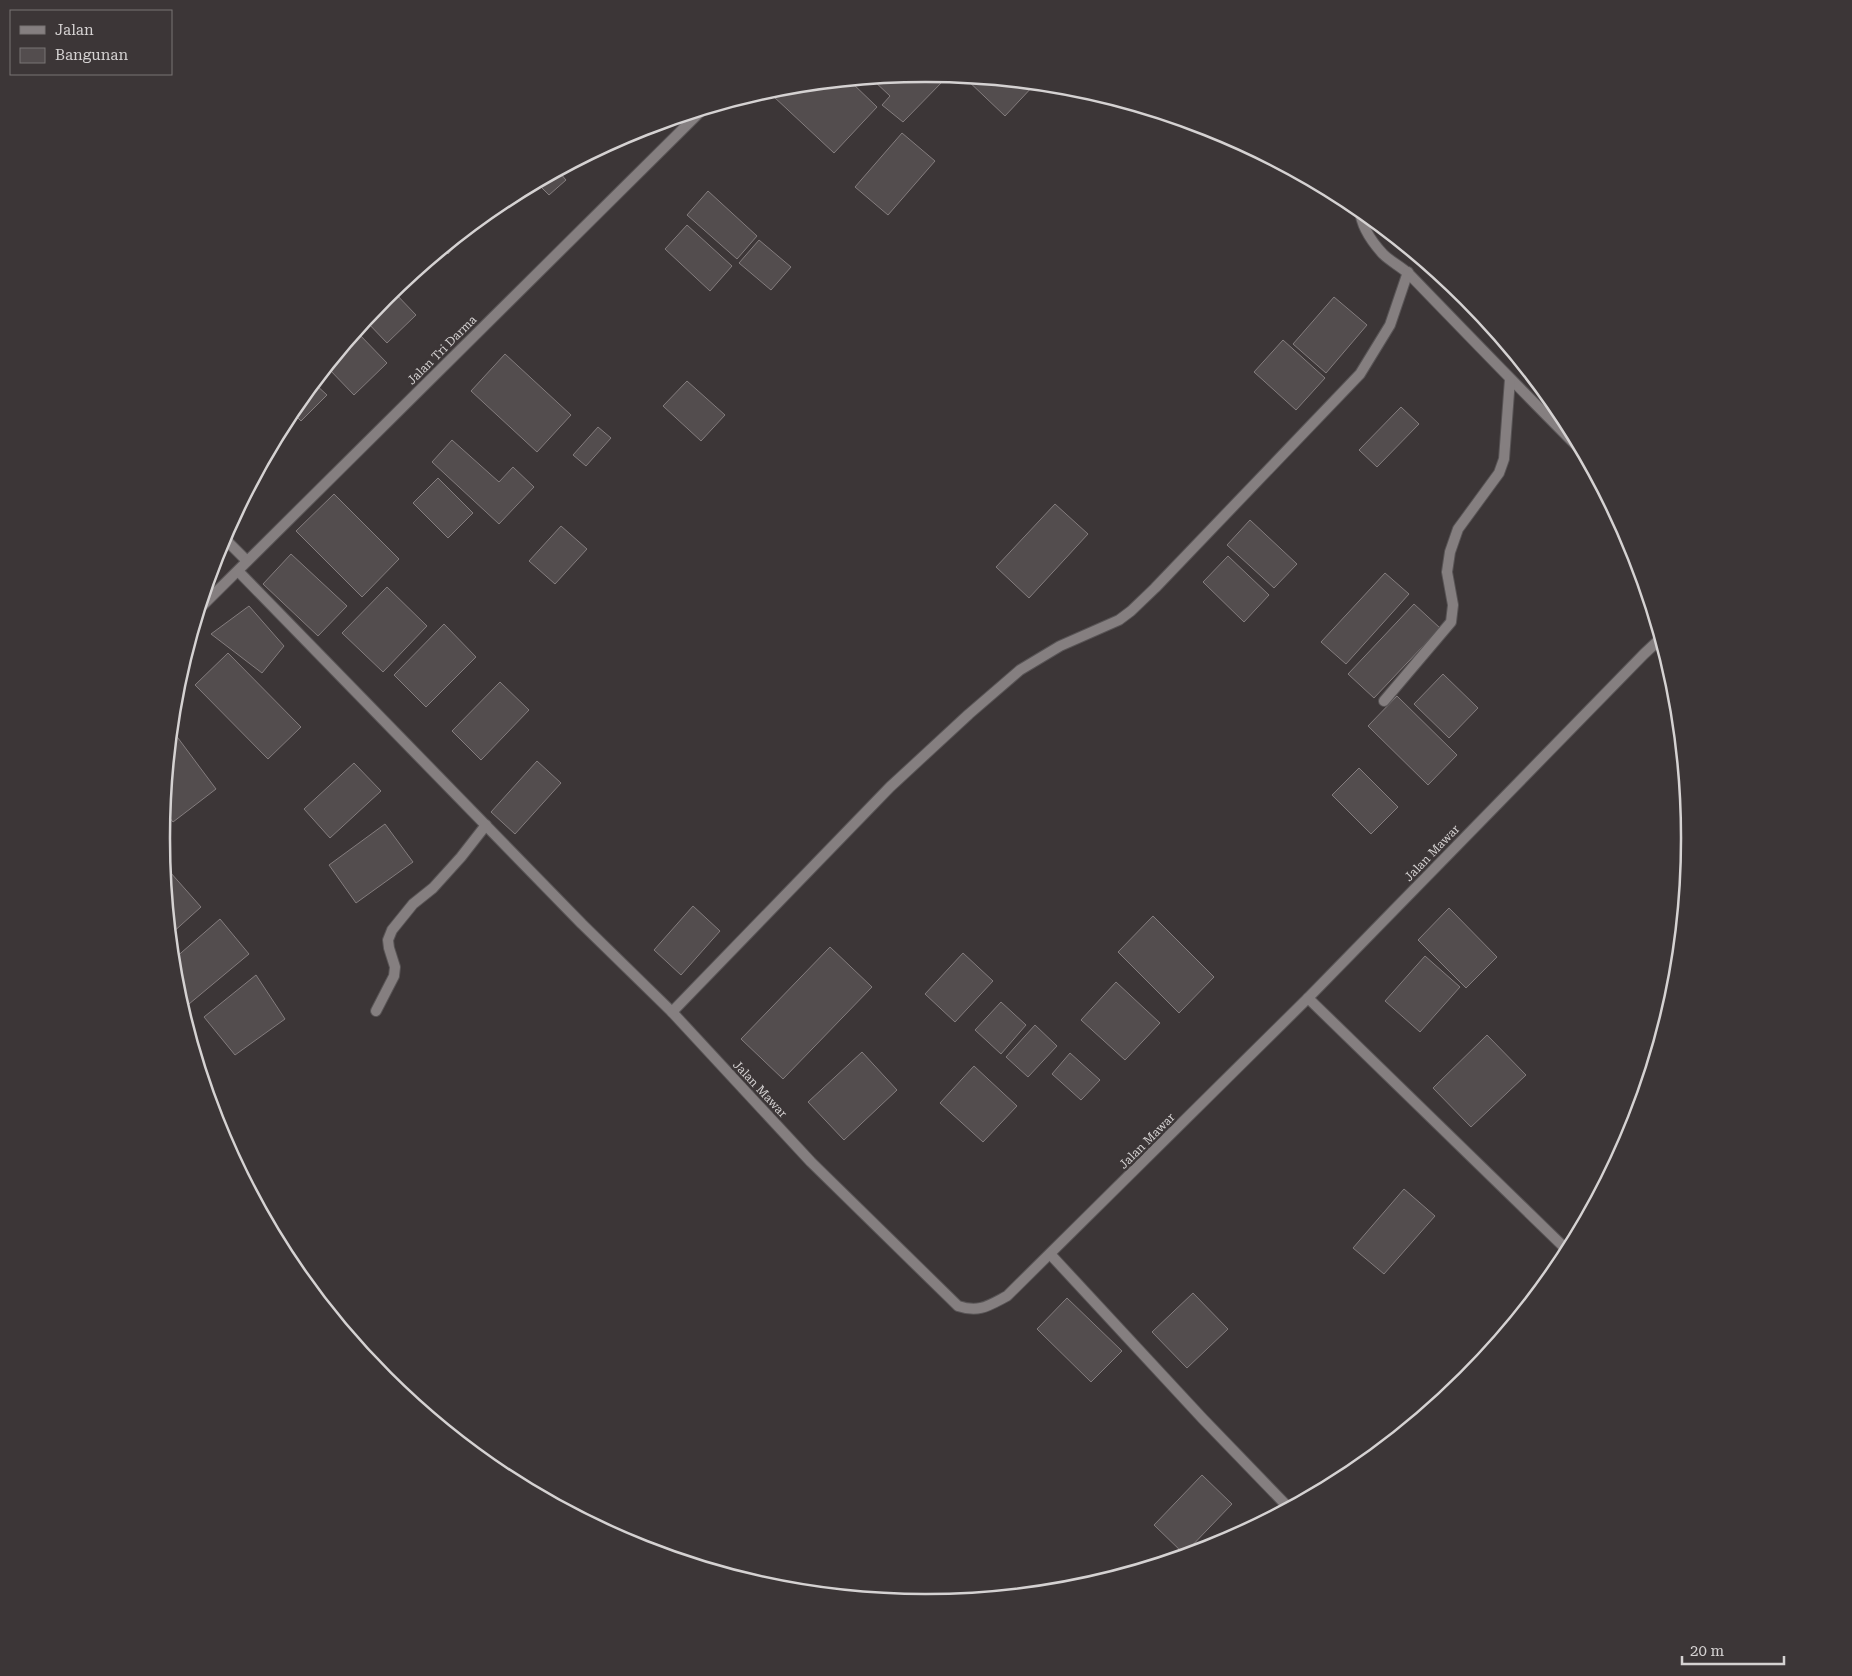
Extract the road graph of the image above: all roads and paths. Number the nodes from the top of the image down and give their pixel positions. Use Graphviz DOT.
graph roads {
  1 [pos="692,120"];
  2 [pos="1363,223"];
  3 [pos="1408,272"];
  4 [pos="1510,379"];
  5 [pos="1562,431"];
  6 [pos="230,544"];
  7 [pos="247,561"];
  8 [pos="238,571"];
  9 [pos="210,598"];
  10 [pos="1656,643"];
  11 [pos="1384,701"];
  12 [pos="486,825"];
  13 [pos="1308,998"];
  14 [pos="376,1011"];
  15 [pos="672,1012"];
  16 [pos="1562,1245"];
  17 [pos="1050,1254"];
  18 [pos="1284,1503"];
  1 -- 7 [label="street, Jalan Tri Darma"];
  2 -- 3 [label="street"];
  3 -- 4 [label="street"];
  3 -- 15 [label="street"];
  4 -- 5 [label="street"];
  4 -- 11 [label="street"];
  6 -- 7 [label="street"];
  7 -- 8 [label="street, Jalan Tri Darma"];
  8 -- 9 [label="street, Jalan Tri Darma"];
  8 -- 12 [label="street, Jalan Mawar"];
  10 -- 13 [label="street, Jalan Mawar"];
  12 -- 14 [label="street"];
  12 -- 15 [label="street, Jalan Mawar"];
  13 -- 16 [label="street"];
  13 -- 17 [label="street, Jalan Mawar"];
  15 -- 17 [label="street, Jalan Mawar"];
  17 -- 18 [label="street"];
}
